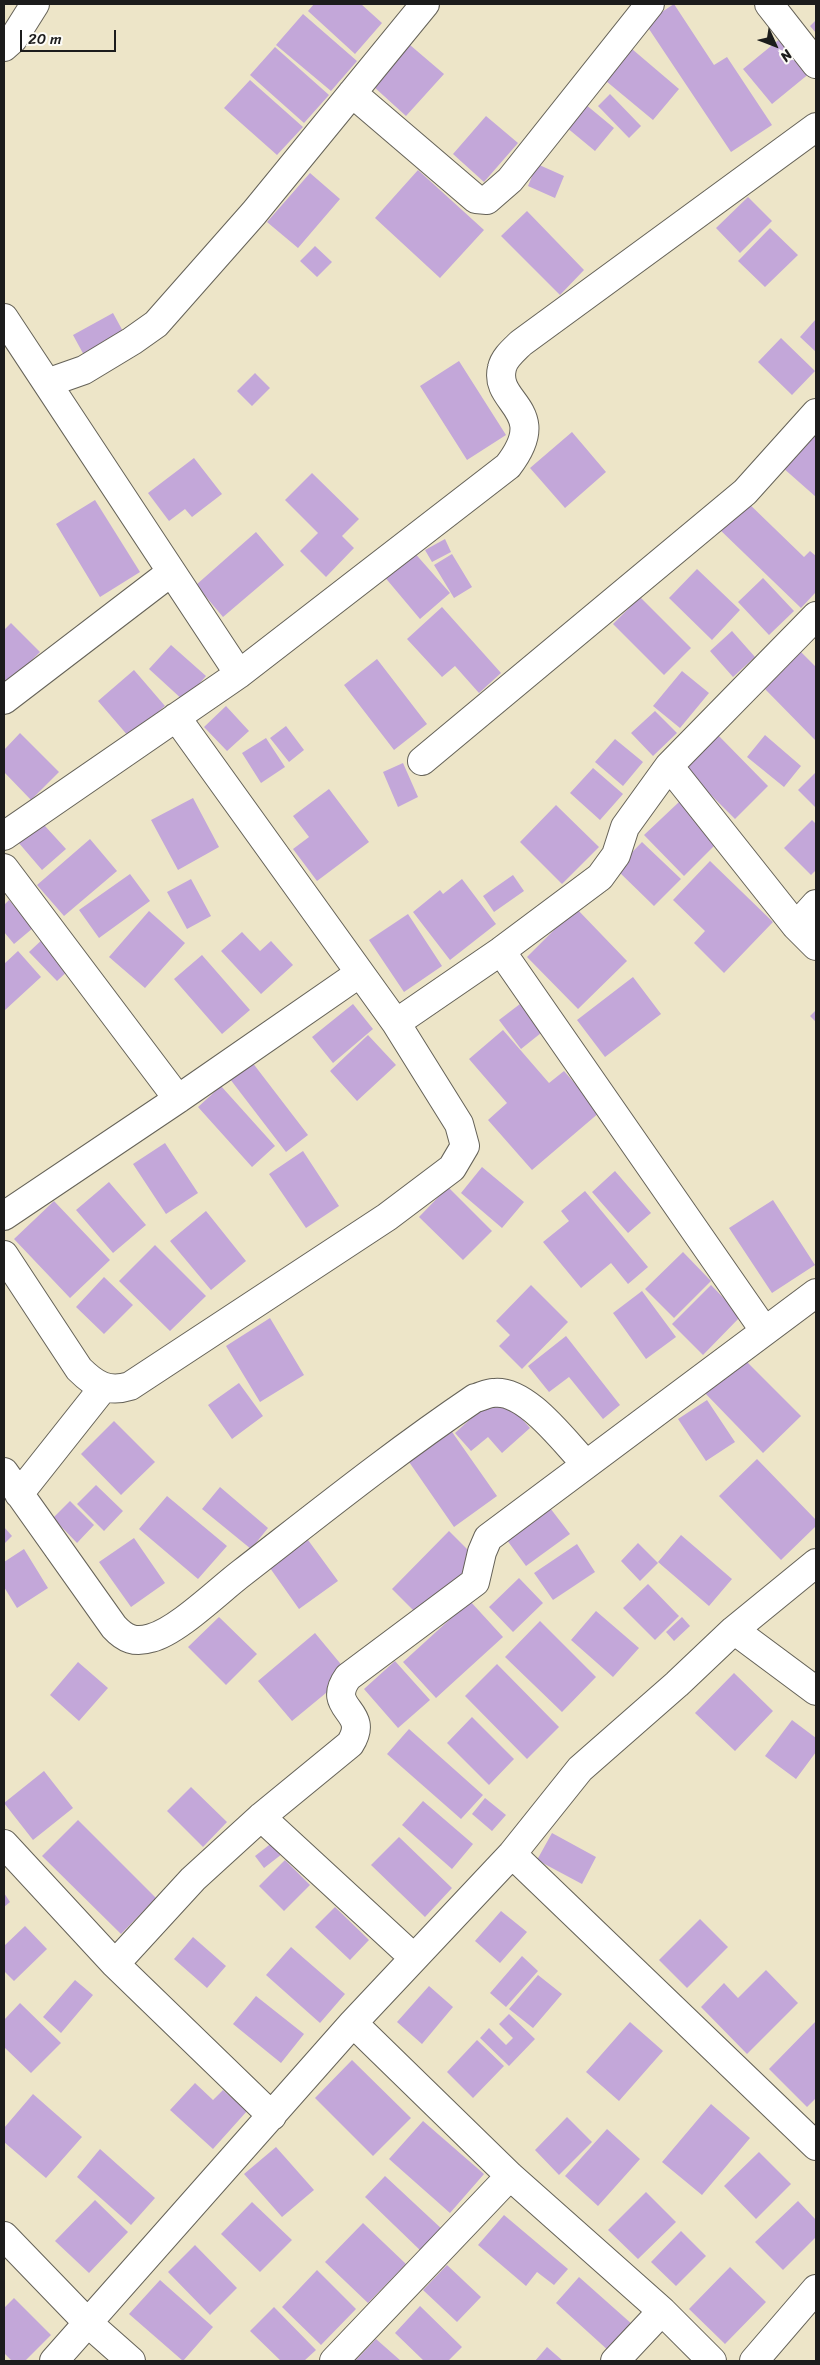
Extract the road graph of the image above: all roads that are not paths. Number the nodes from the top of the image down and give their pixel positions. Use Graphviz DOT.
graph roads {
  1 [pos="35,4"];
  2 [pos="425,4"];
  3 [pos="650,4"];
  4 [pos="769,4"];
  5 [pos="4,47"];
  6 [pos="816,64"];
  7 [pos="352,93"];
  8 [pos="816,127"];
  9 [pos="4,318"];
  10 [pos="47,382"];
  11 [pos="816,413"];
  12 [pos="170,573"];
  13 [pos="816,616"];
  14 [pos="239,674"];
  15 [pos="4,700"];
  16 [pos="176,717"];
  17 [pos="422,761"];
  18 [pos="669,766"];
  19 [pos="4,836"];
  20 [pos="4,868"];
  21 [pos="816,904"];
  22 [pos="796,926"];
  23 [pos="816,946"];
  24 [pos="501,951"];
  25 [pos="360,973"];
  26 [pos="396,1022"];
  27 [pos="178,1099"];
  28 [pos="4,1216"];
  29 [pos="4,1255"];
  30 [pos="816,1293"];
  31 [pos="764,1330"];
  32 [pos="103,1388"];
  33 [pos="586,1464"];
  34 [pos="11,1483"];
  35 [pos="816,1563"];
  36 [pos="734,1630"];
  37 [pos="816,1691"];
  38 [pos="261,1817"];
  39 [pos="4,1844"];
  40 [pos="512,1854"];
  41 [pos="414,1958"];
  42 [pos="115,1964"];
  43 [pos="353,2023"];
  44 [pos="272,2116"];
  45 [pos="813,2136"];
  46 [pos="510,2176"];
  47 [pos="4,2236"];
  48 [pos="816,2289"];
  49 [pos="662,2311"];
  50 [pos="88,2323"];
  51 [pos="54,2361"];
  52 [pos="131,2361"];
  53 [pos="334,2361"];
  54 [pos="615,2361"];
  55 [pos="712,2361"];
  56 [pos="754,2361"];
  1 -- 5 [label="street"];
  2 -- 7 [label="street"];
  3 -- 7 [label="street"];
  4 -- 6 [label="street"];
  7 -- 10 [label="street"];
  8 -- 14 [label="street"];
  9 -- 10 [label="street"];
  10 -- 12 [label="street"];
  11 -- 17 [label="street"];
  12 -- 14 [label="street"];
  12 -- 15 [label="street"];
  13 -- 18 [label="street"];
  14 -- 16 [label="street"];
  16 -- 19 [label="street"];
  16 -- 25 [label="street"];
  18 -- 22 [label="street"];
  18 -- 24 [label="street"];
  20 -- 27 [label="street"];
  21 -- 22 [label="street"];
  22 -- 23 [label="street"];
  24 -- 26 [label="street"];
  24 -- 31 [label="street"];
  25 -- 26 [label="street"];
  25 -- 27 [label="street"];
  26 -- 32 [label="street"];
  27 -- 28 [label="street"];
  29 -- 32 [label="street"];
  30 -- 31 [label="street"];
  31 -- 33 [label="street"];
  32 -- 34 [label="street"];
  33 -- 34 [label="street"];
  33 -- 38 [label="street"];
  35 -- 36 [label="street"];
  36 -- 37 [label="street"];
  36 -- 40 [label="street"];
  38 -- 41 [label="street"];
  38 -- 42 [label="street"];
  39 -- 42 [label="street"];
  40 -- 41 [label="street"];
  40 -- 45 [label="street"];
  41 -- 43 [label="street"];
  42 -- 44 [label="street"];
  43 -- 44 [label="street"];
  43 -- 46 [label="street"];
  44 -- 50 [label="street"];
  46 -- 49 [label="street"];
  46 -- 53 [label="street"];
  47 -- 50 [label="street"];
  48 -- 56 [label="street"];
  49 -- 54 [label="street"];
  49 -- 55 [label="street"];
  50 -- 51 [label="street"];
  50 -- 52 [label="street"];
}
